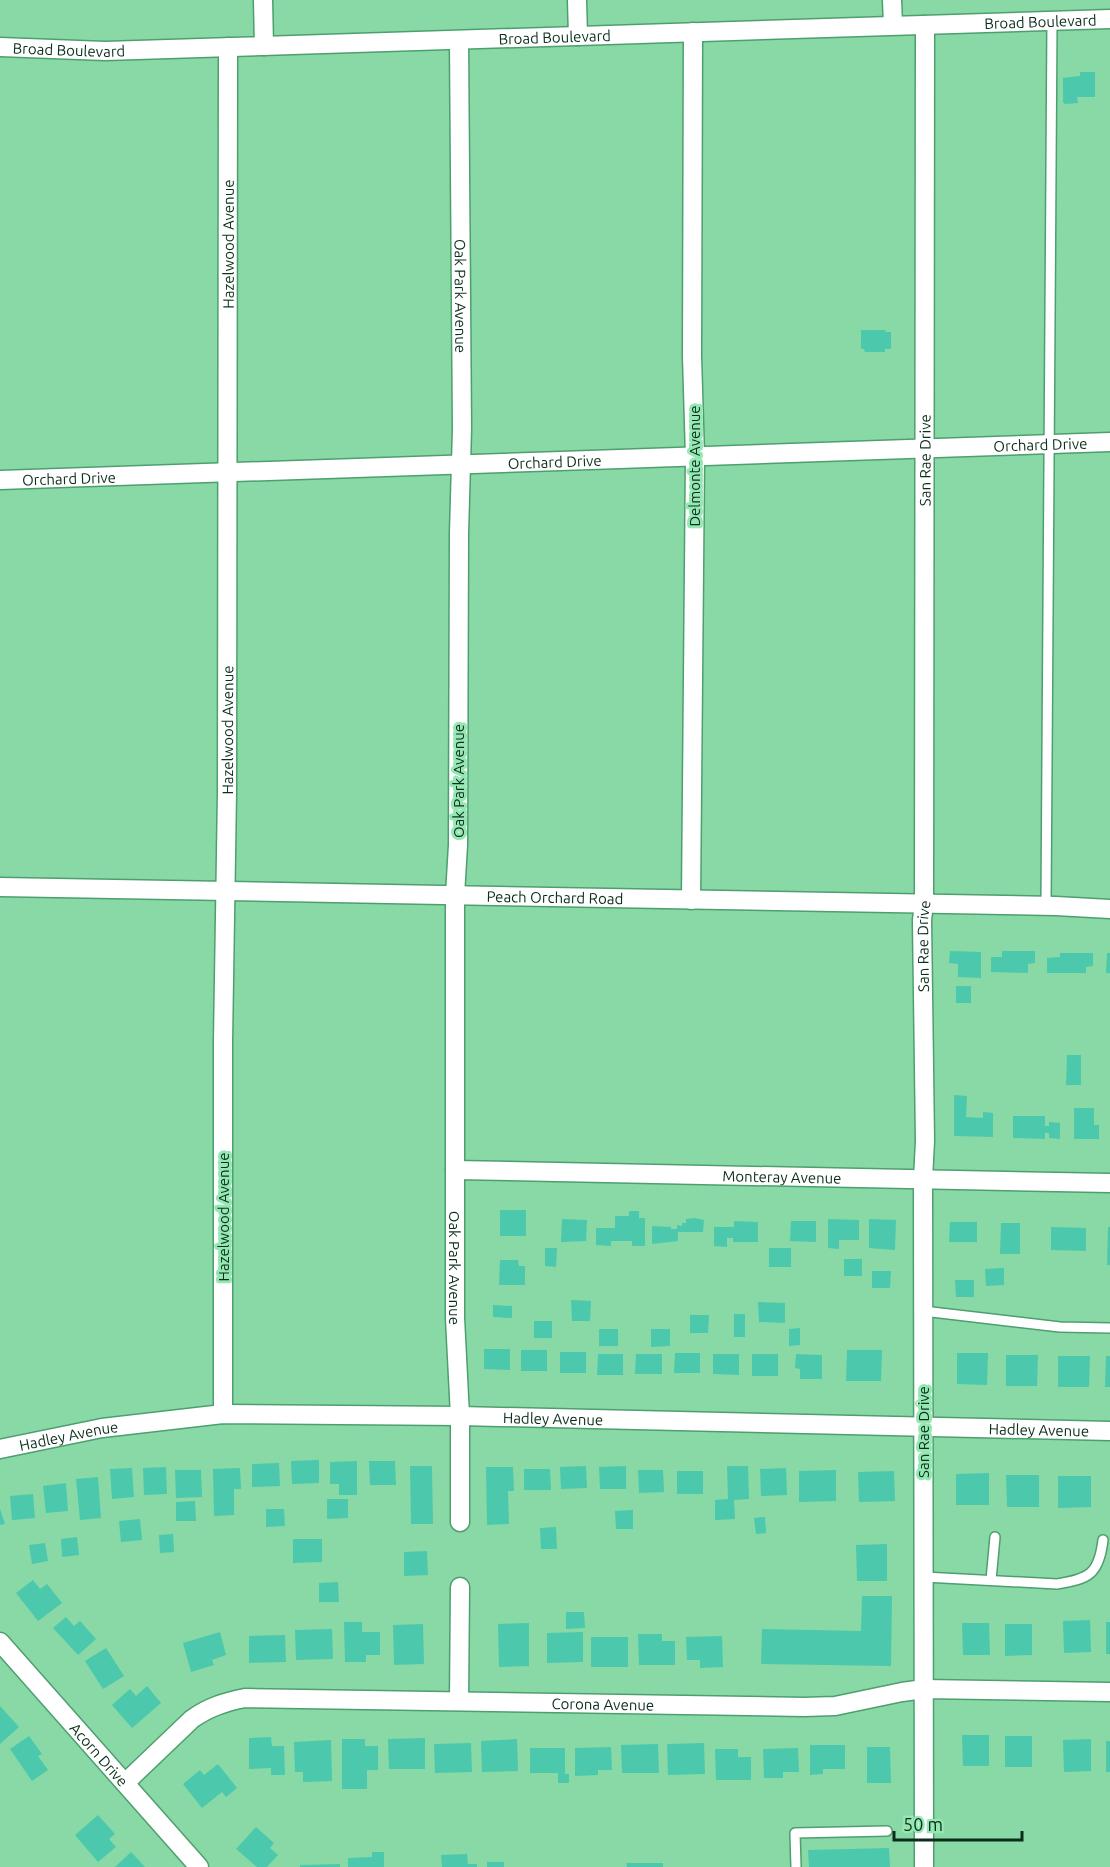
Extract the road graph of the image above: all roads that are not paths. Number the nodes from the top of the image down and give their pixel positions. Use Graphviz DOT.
graph roads {
  1 [pos="263,0"];
  2 [pos="577,0"];
  3 [pos="892,0"];
  4 [pos="1110,19"];
  5 [pos="1052,21"];
  6 [pos="893,25"];
  7 [pos="925,25"];
  8 [pos="693,32"];
  9 [pos="578,36"];
  10 [pos="459,40"];
  11 [pos="264,46"];
  12 [pos="0,47"];
  13 [pos="228,47"];
  14 [pos="1110,442"];
  15 [pos="1050,444"];
  16 [pos="925,447"];
  17 [pos="695,457"];
  18 [pos="461,463"];
  19 [pos="227,474"];
  20 [pos="0,480"];
  21 [pos="0,887"];
  22 [pos="226,892"];
  23 [pos="455,895"];
  24 [pos="691,900"];
  25 [pos="924,904"];
  26 [pos="1046,906"];
  27 [pos="1110,909"];
  28 [pos="455,1170"];
  29 [pos="924,1179"];
  30 [pos="1110,1183"];
  31 [pos="923,1311"];
  32 [pos="1110,1328"];
  33 [pos="223,1414"];
  34 [pos="460,1416"];
  35 [pos="923,1427"];
  36 [pos="1110,1431"];
  37 [pos="0,1449"];
  38 [pos="460,1522"];
  39 [pos="995,1538"];
  40 [pos="1103,1540"];
  41 [pos="924,1577"];
  42 [pos="991,1580"];
  43 [pos="460,1587"];
  44 [pos="0,1642"];
  45 [pos="924,1689"];
  46 [pos="1110,1692"];
  47 [pos="459,1701"];
  48 [pos="124,1783"];
  49 [pos="887,1831"];
  50 [pos="199,1867"];
  51 [pos="796,1867"];
  52 [pos="924,1867"];
  1 -- 11 [label="street"];
  2 -- 9 [label="street"];
  3 -- 6 [label="street"];
  4 -- 5 [label="street, Broad Boulevard"];
  5 -- 7 [label="street, Broad Boulevard"];
  5 -- 15 [label="lane"];
  6 -- 7 [label="street, Broad Boulevard"];
  6 -- 8 [label="street, Broad Boulevard"];
  7 -- 16 [label="street, San Rae Drive"];
  8 -- 9 [label="street, Broad Boulevard"];
  8 -- 17 [label="street, Delmonte Avenue"];
  9 -- 10 [label="street, Broad Boulevard"];
  10 -- 11 [label="street, Broad Boulevard"];
  10 -- 18 [label="street, Oak Park Avenue"];
  11 -- 13 [label="street, Broad Boulevard"];
  12 -- 13 [label="street, Broad Boulevard"];
  13 -- 19 [label="street, Hazelwood Avenue"];
  14 -- 15 [label="street, Orchard Drive"];
  15 -- 16 [label="street, Orchard Drive"];
  15 -- 26 [label="lane"];
  16 -- 17 [label="street, Orchard Drive"];
  16 -- 25 [label="street, San Rae Drive"];
  17 -- 18 [label="street, Orchard Drive"];
  17 -- 24 [label="street, Delmonte Avenue"];
  18 -- 19 [label="street, Orchard Drive"];
  18 -- 23 [label="street, Oak Park Avenue"];
  19 -- 20 [label="street, Orchard Drive"];
  19 -- 22 [label="street, Hazelwood Avenue"];
  21 -- 22 [label="street, Peach Orchard Road"];
  22 -- 23 [label="street, Peach Orchard Road"];
  22 -- 33 [label="street, Hazelwood Avenue"];
  23 -- 24 [label="street, Peach Orchard Road"];
  23 -- 28 [label="street, Oak Park Avenue"];
  24 -- 25 [label="street, Peach Orchard Road"];
  25 -- 26 [label="street, Peach Orchard Road"];
  25 -- 29 [label="street, San Rae Drive"];
  26 -- 27 [label="street, Peach Orchard Road"];
  28 -- 29 [label="street, Monteray Avenue"];
  28 -- 34 [label="street, Oak Park Avenue"];
  29 -- 30 [label="street, Monteray Avenue"];
  29 -- 31 [label="street, San Rae Drive"];
  31 -- 32 [label="lane"];
  31 -- 35 [label="street, San Rae Drive"];
  33 -- 34 [label="street, Hadley Avenue"];
  33 -- 37 [label="street, Hadley Avenue"];
  34 -- 35 [label="street, Hadley Avenue"];
  34 -- 38 [label="street, Oak Park Avenue"];
  35 -- 36 [label="street, Hadley Avenue"];
  35 -- 41 [label="street, San Rae Drive"];
  39 -- 42 [label="lane"];
  40 -- 42 [label="lane"];
  41 -- 42 [label="lane"];
  41 -- 45 [label="street, San Rae Drive"];
  43 -- 47 [label="street"];
  44 -- 48 [label="street, Acorn Drive"];
  45 -- 46 [label="street, Corona Avenue"];
  45 -- 47 [label="street, Corona Avenue"];
  45 -- 52 [label="street, San Rae Drive"];
  47 -- 48 [label="street, Corona Avenue"];
  48 -- 50 [label="street, Acorn Drive"];
  49 -- 51 [label="lane"];
}
